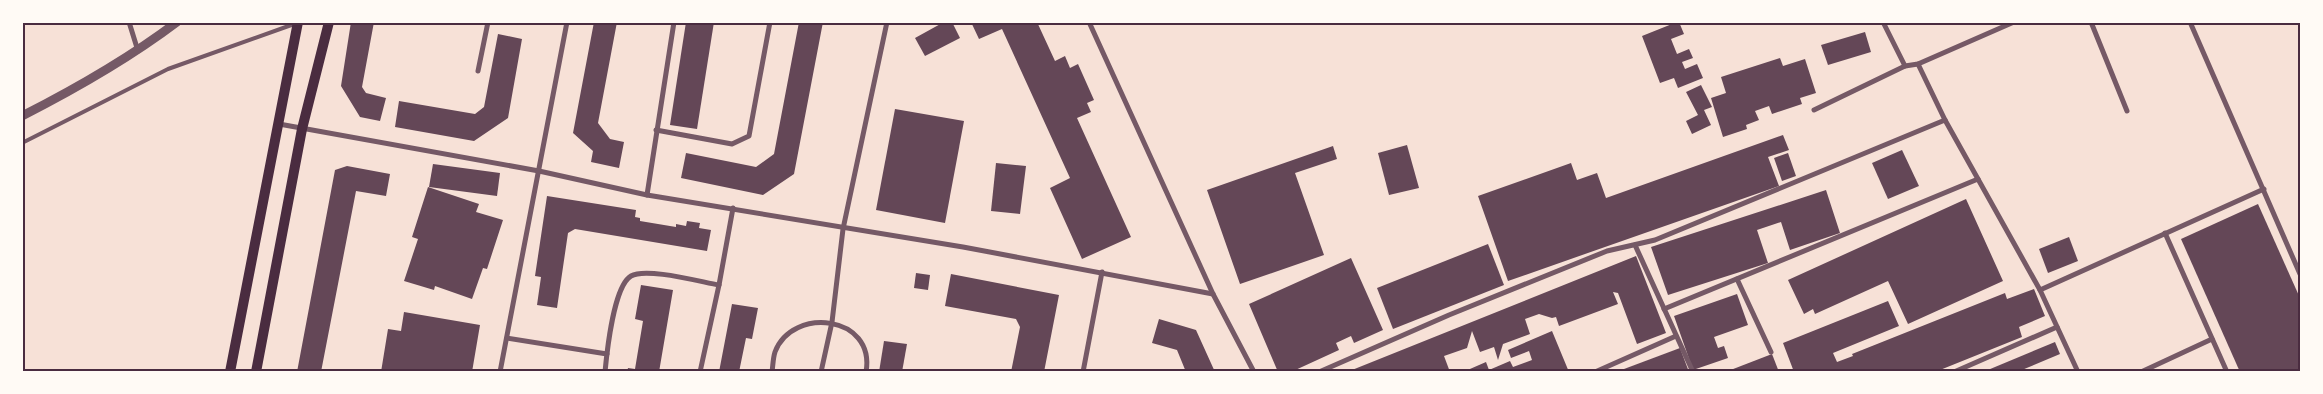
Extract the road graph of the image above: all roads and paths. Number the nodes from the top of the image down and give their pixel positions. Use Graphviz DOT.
graph roads {
  1 [pos="129,22"];
  2 [pos="177,22"];
  3 [pos="329,22"];
  4 [pos="488,22"];
  5 [pos="567,22"];
  6 [pos="674,22"];
  7 [pos="770,22"];
  8 [pos="887,22"];
  9 [pos="1089,22"];
  10 [pos="1883,22"];
  11 [pos="2014,22"];
  12 [pos="2091,22"];
  13 [pos="2190,22"];
  14 [pos="298,23"];
  15 [pos="138,51"];
  16 [pos="1918,64"];
  17 [pos="1905,66"];
  18 [pos="478,71"];
  19 [pos="1814,110"];
  20 [pos="2127,111"];
  21 [pos="22,116"];
  22 [pos="1945,120"];
  23 [pos="279,124"];
  24 [pos="302,129"];
  25 [pos="656,130"];
  26 [pos="22,143"];
  27 [pos="538,171"];
  28 [pos="1978,179"];
  29 [pos="2264,189"];
  30 [pos="647,195"];
  31 [pos="733,208"];
  32 [pos="843,229"];
  33 [pos="2165,233"];
  34 [pos="1635,245"];
  35 [pos="1102,272"];
  36 [pos="2300,274"];
  37 [pos="1737,279"];
  38 [pos="719,285"];
  39 [pos="2040,290"];
  40 [pos="1213,294"];
  41 [pos="1664,309"];
  42 [pos="832,322"];
  43 [pos="2057,327"];
  44 [pos="1676,336"];
  45 [pos="507,338"];
  46 [pos="2212,339"];
  47 [pos="1771,352"];
  48 [pos="607,354"];
  49 [pos="230,372"];
  50 [pos="256,372"];
  51 [pos="500,372"];
  52 [pos="604,372"];
  53 [pos="700,372"];
  54 [pos="772,372"];
  55 [pos="821,372"];
  56 [pos="866,372"];
  57 [pos="1083,372"];
  58 [pos="1254,372"];
  59 [pos="1319,372"];
  60 [pos="1595,372"];
  61 [pos="1693,372"];
  62 [pos="1954,372"];
  63 [pos="2078,372"];
  64 [pos="2141,372"];
  65 [pos="2227,372"];
  1 -- 15 [label="street"];
  2 -- 15 [label="street"];
  3 -- 24 [label="main road"];
  4 -- 18 [label="street"];
  5 -- 27 [label="street"];
  6 -- 25 [label="street"];
  7 -- 25 [label="street"];
  8 -- 32 [label="street"];
  9 -- 40 [label="street"];
  10 -- 17 [label="street"];
  11 -- 16 [label="street"];
  12 -- 20 [label="street"];
  13 -- 29 [label="street"];
  14 -- 23 [label="main road"];
  14 -- 26 [label="lane"];
  15 -- 21 [label="street"];
  16 -- 17 [label="street"];
  16 -- 22 [label="street"];
  17 -- 19 [label="street"];
  22 -- 28 [label="street"];
  22 -- 34 [label="street"];
  23 -- 24 [label="street"];
  23 -- 49 [label="main road"];
  24 -- 27 [label="street"];
  24 -- 50 [label="main road"];
  25 -- 30 [label="street"];
  27 -- 30 [label="street"];
  27 -- 45 [label="street"];
  28 -- 37 [label="street"];
  28 -- 39 [label="street"];
  29 -- 33 [label="street"];
  29 -- 36 [label="street"];
  30 -- 31 [label="street"];
  31 -- 32 [label="street"];
  31 -- 38 [label="street"];
  32 -- 35 [label="street"];
  32 -- 42 [label="street"];
  33 -- 39 [label="street"];
  33 -- 46 [label="street"];
  34 -- 41 [label="street"];
  34 -- 59 [label="street"];
  35 -- 40 [label="street"];
  35 -- 57 [label="street"];
  37 -- 41 [label="street"];
  37 -- 47 [label="street"];
  38 -- 48 [label="street"];
  38 -- 53 [label="street"];
  39 -- 43 [label="street"];
  40 -- 58 [label="street"];
  41 -- 44 [label="street"];
  42 -- 54 [label="street"];
  42 -- 55 [label="street"];
  42 -- 56 [label="street"];
  43 -- 62 [label="street"];
  43 -- 63 [label="street"];
  44 -- 60 [label="street"];
  44 -- 61 [label="street"];
  45 -- 48 [label="street"];
  45 -- 51 [label="street"];
  46 -- 64 [label="street"];
  46 -- 65 [label="street"];
  48 -- 52 [label="street"];
}
